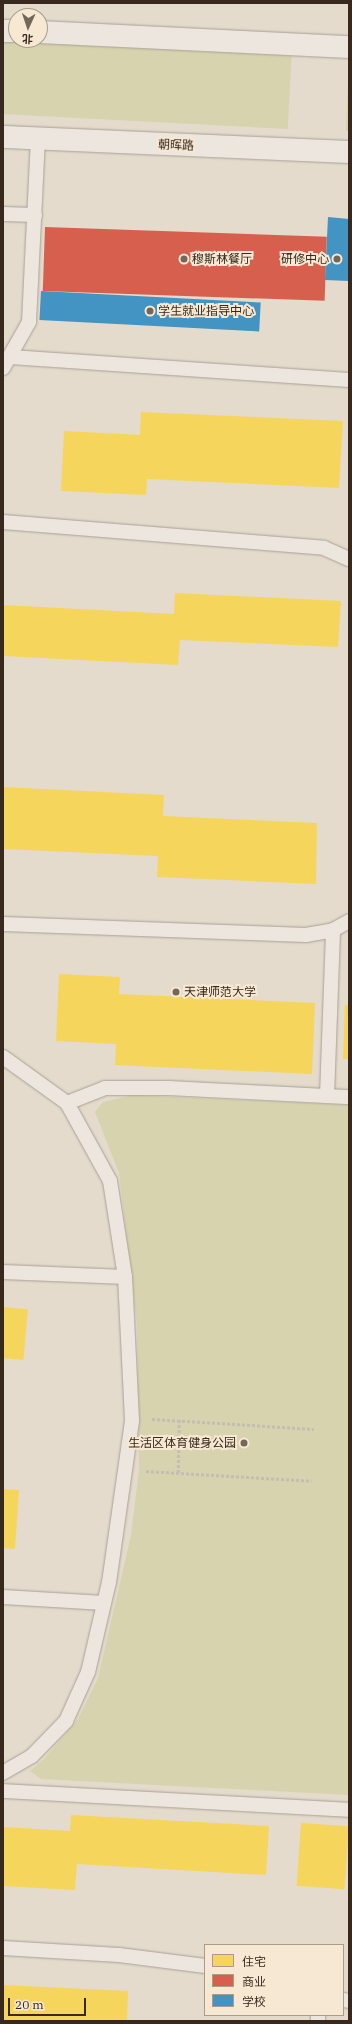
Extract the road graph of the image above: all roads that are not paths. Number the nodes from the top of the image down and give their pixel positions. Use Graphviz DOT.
graph roads {
  1 [pos="48,32"];
  2 [pos="349,47"];
  3 [pos="3,137"];
  4 [pos="38,139"];
  5 [pos="349,152"];
  6 [pos="3,214"];
  7 [pos="35,215"];
  8 [pos="7,363"];
  9 [pos="349,380"];
  10 [pos="3,522"];
  11 [pos="349,560"];
  12 [pos="349,921"];
  13 [pos="3,924"];
  14 [pos="333,930"];
  15 [pos="3,1057"];
  16 [pos="327,1096"];
  17 [pos="349,1097"];
  18 [pos="67,1103"];
  19 [pos="3,1272"];
  20 [pos="125,1277"];
  21 [pos="3,1597"];
  22 [pos="104,1603"];
  23 [pos="3,1774"];
  24 [pos="3,1791"];
  25 [pos="349,1810"];
  26 [pos="3,1948"];
  27 [pos="204,1966"];
  1 -- 2 [label="street"];
  3 -- 4 [label="street, 朝晖路"];
  4 -- 5 [label="street, 朝晖路"];
  4 -- 7 [label="lane"];
  6 -- 7 [label="lane"];
  7 -- 8 [label="lane"];
  8 -- 9 [label="lane"];
  10 -- 11 [label="lane"];
  12 -- 14 [label="lane"];
  13 -- 14 [label="lane"];
  14 -- 16 [label="lane"];
  15 -- 18 [label="lane"];
  16 -- 17 [label="lane"];
  16 -- 18 [label="lane"];
  18 -- 20 [label="lane"];
  19 -- 20 [label="lane"];
  20 -- 22 [label="lane"];
  21 -- 22 [label="lane"];
  22 -- 23 [label="lane"];
  24 -- 25 [label="lane"];
  26 -- 27 [label="lane"];
}
